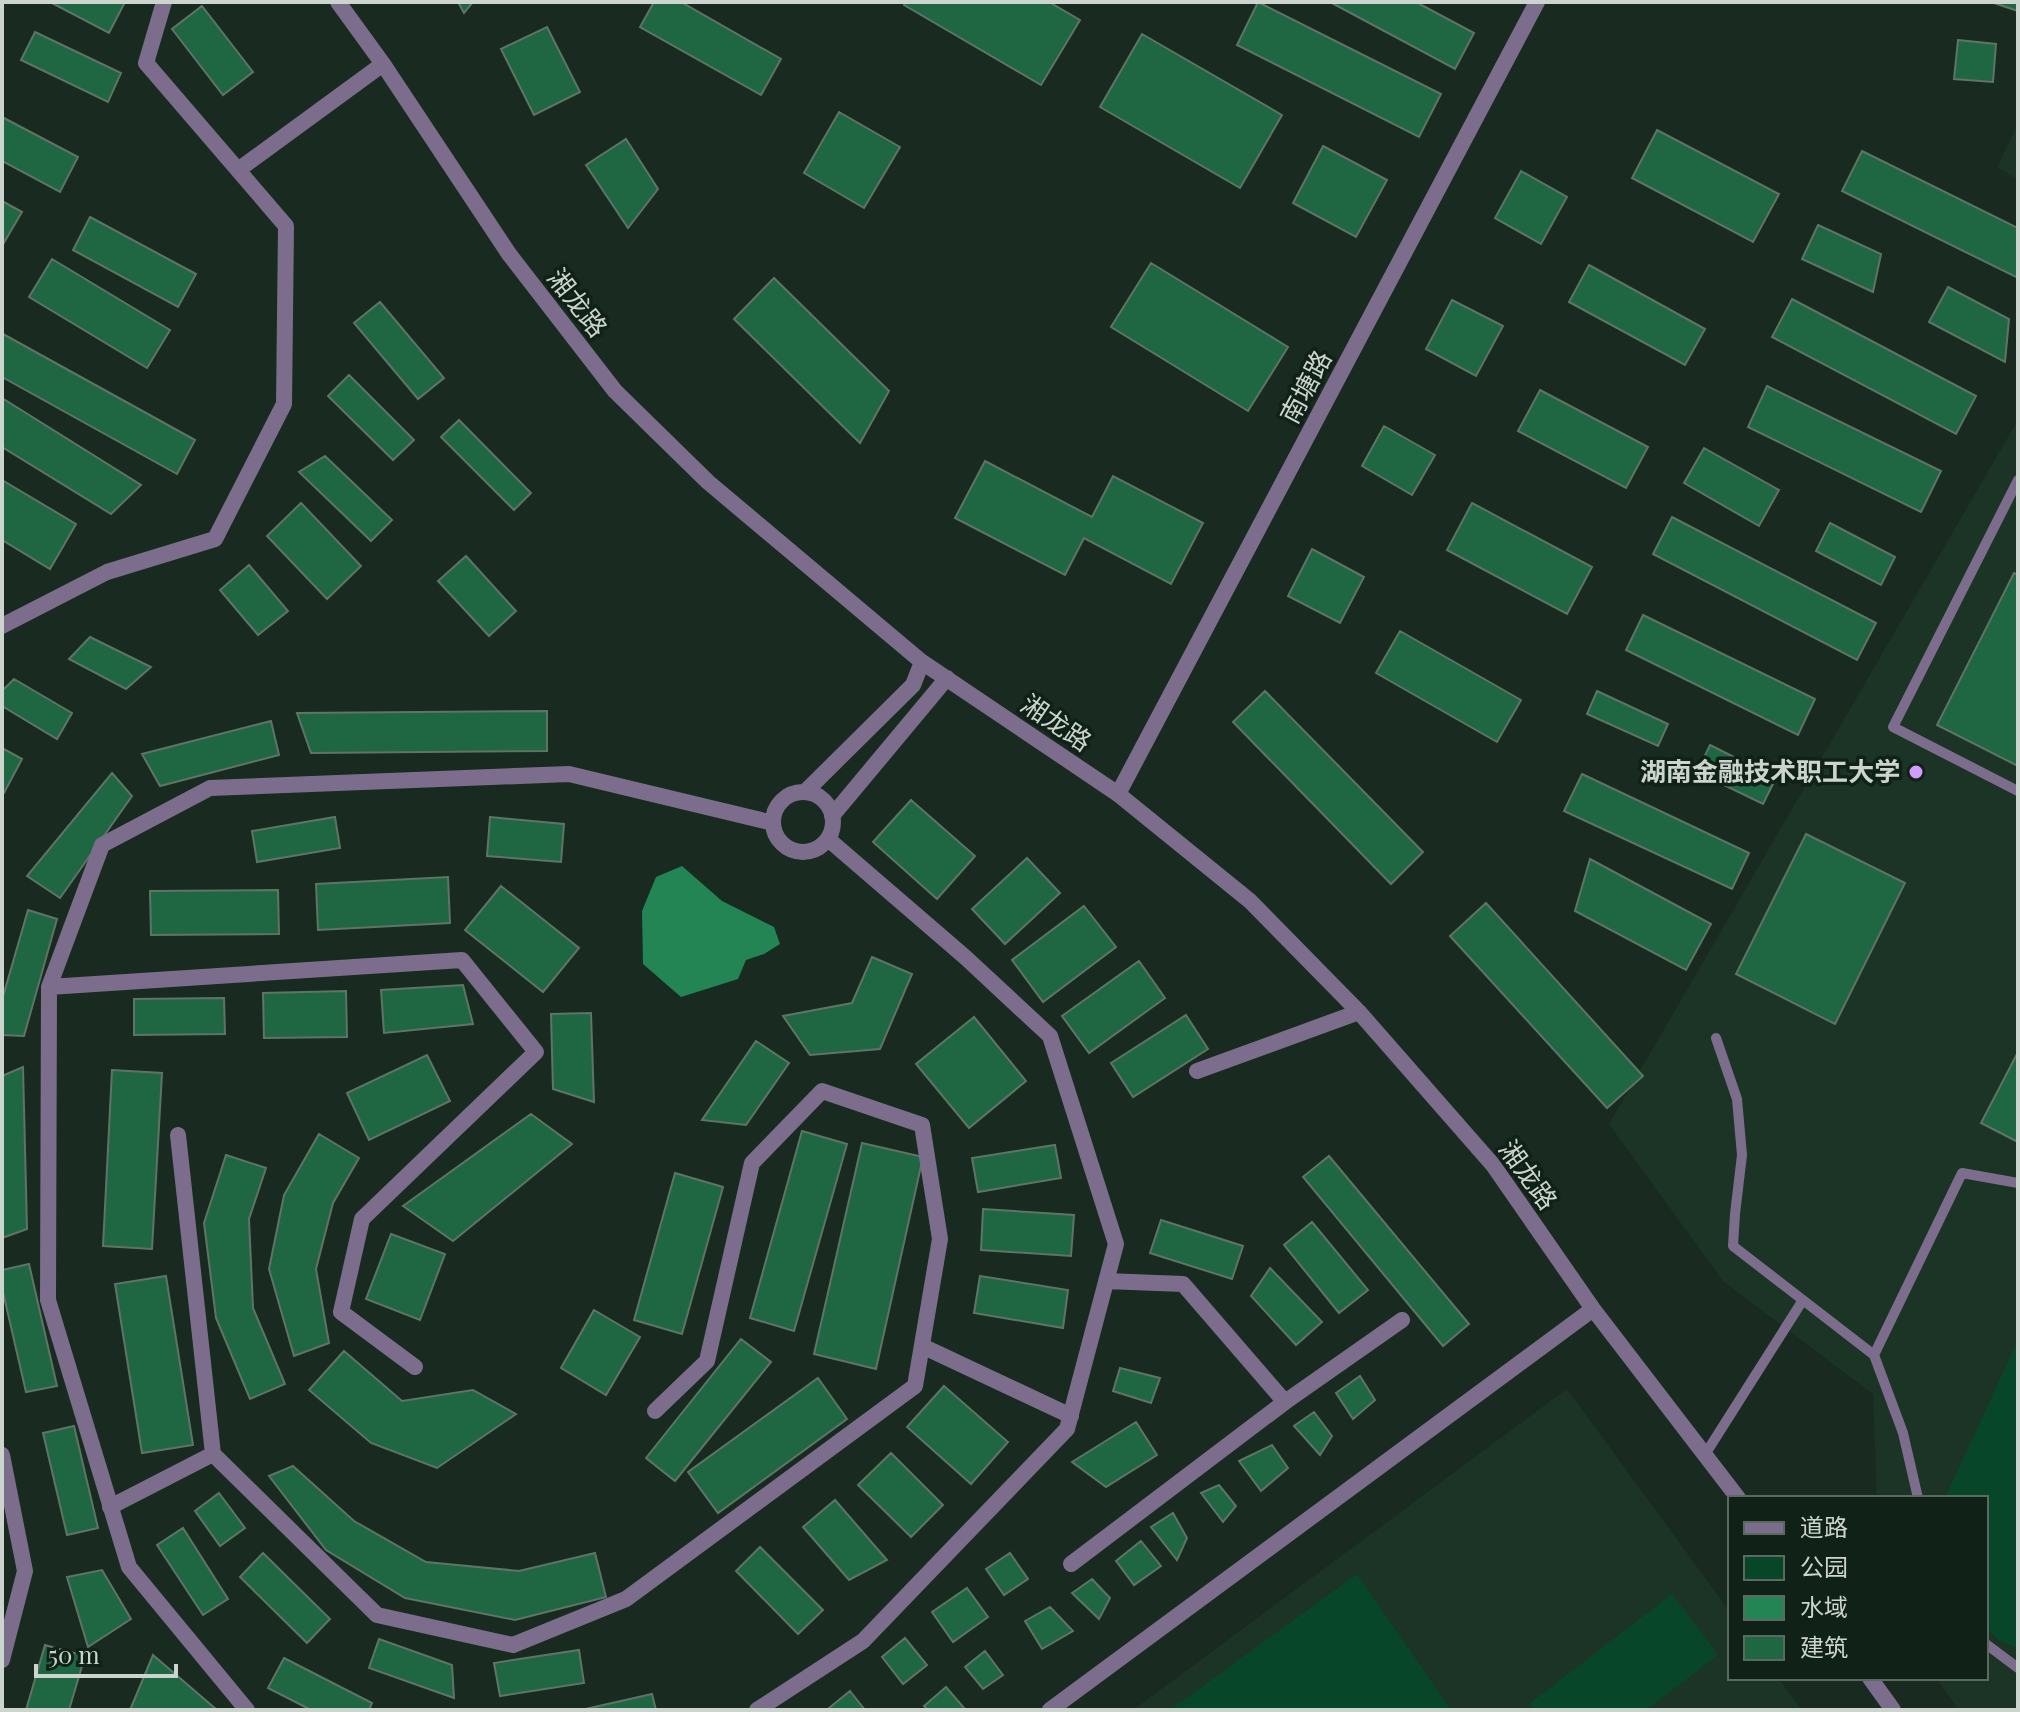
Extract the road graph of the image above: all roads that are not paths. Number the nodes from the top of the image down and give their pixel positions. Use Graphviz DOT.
graph roads {
  1 [pos="164,2"];
  2 [pos="338,2"];
  3 [pos="1537,2"];
  4 [pos="383,64"];
  5 [pos="238,170"];
  6 [pos="2018,480"];
  7 [pos="2006,504"];
  8 [pos="2018,510"];
  9 [pos="2,626"];
  10 [pos="922,662"];
  11 [pos="947,678"];
  12 [pos="2018,791"];
  13 [pos="805,792"];
  14 [pos="1118,794"];
  15 [pos="832,816"];
  16 [pos="773,823"];
  17 [pos="828,839"];
  18 [pos="49,987"];
  19 [pos="1359,1012"];
  20 [pos="1716,1038"];
  21 [pos="1197,1071"];
  22 [pos="178,1135"];
  23 [pos="2018,1183"];
  24 [pos="1106,1281"];
  25 [pos="1803,1300"];
  26 [pos="1593,1309"];
  27 [pos="1402,1320"];
  28 [pos="922,1346"];
  29 [pos="1874,1355"];
  30 [pos="415,1367"];
  31 [pos="1285,1402"];
  32 [pos="655,1411"];
  33 [pos="1071,1416"];
  34 [pos="1706,1453"];
  35 [pos="213,1454"];
  36 [pos="2,1455"];
  37 [pos="1737,1496"];
  38 [pos="1918,1496"];
  39 [pos="110,1507"];
  40 [pos="1071,1564"];
  41 [pos="1988,1646"];
  42 [pos="2,1660"];
  43 [pos="2018,1668"];
  44 [pos="1871,1680"];
  45 [pos="247,1710"];
  46 [pos="757,1710"];
  47 [pos="1050,1710"];
  48 [pos="1893,1710"];
  1 -- 5 [label="street"];
  2 -- 4 [label="street, 湘龙路"];
  3 -- 14 [label="street, 南塘路"];
  4 -- 5 [label="street"];
  4 -- 10 [label="street, 湘龙路"];
  5 -- 9 [label="street"];
  6 -- 7 [label="lane"];
  7 -- 8 [label="lane"];
  7 -- 12 [label="lane"];
  10 -- 11 [label="street, 湘龙路"];
  10 -- 13 [label="street"];
  11 -- 14 [label="street, 湘龙路"];
  11 -- 15 [label="street"];
  13 -- 15 [label="street"];
  13 -- 16 [label="street"];
  14 -- 19 [label="street, 湘龙路"];
  15 -- 17 [label="street"];
  16 -- 17 [label="street"];
  16 -- 18 [label="street"];
  17 -- 24 [label="street"];
  18 -- 30 [label="street"];
  18 -- 39 [label="street"];
  19 -- 21 [label="street"];
  19 -- 26 [label="street, 湘龙路"];
  20 -- 25 [label="lane"];
  22 -- 35 [label="street"];
  23 -- 29 [label="lane"];
  24 -- 31 [label="street"];
  24 -- 33 [label="street"];
  25 -- 29 [label="lane"];
  25 -- 34 [label="lane"];
  26 -- 34 [label="street, 湘龙路"];
  26 -- 47 [label="street"];
  27 -- 31 [label="street"];
  28 -- 32 [label="street"];
  28 -- 33 [label="street"];
  28 -- 35 [label="street"];
  29 -- 38 [label="lane"];
  31 -- 40 [label="street"];
  33 -- 46 [label="street"];
  34 -- 37 [label="street, 湘龙路"];
  35 -- 39 [label="street"];
  36 -- 42 [label="street"];
  39 -- 45 [label="street"];
  41 -- 43 [label="lane"];
  44 -- 48 [label="street"];
}
